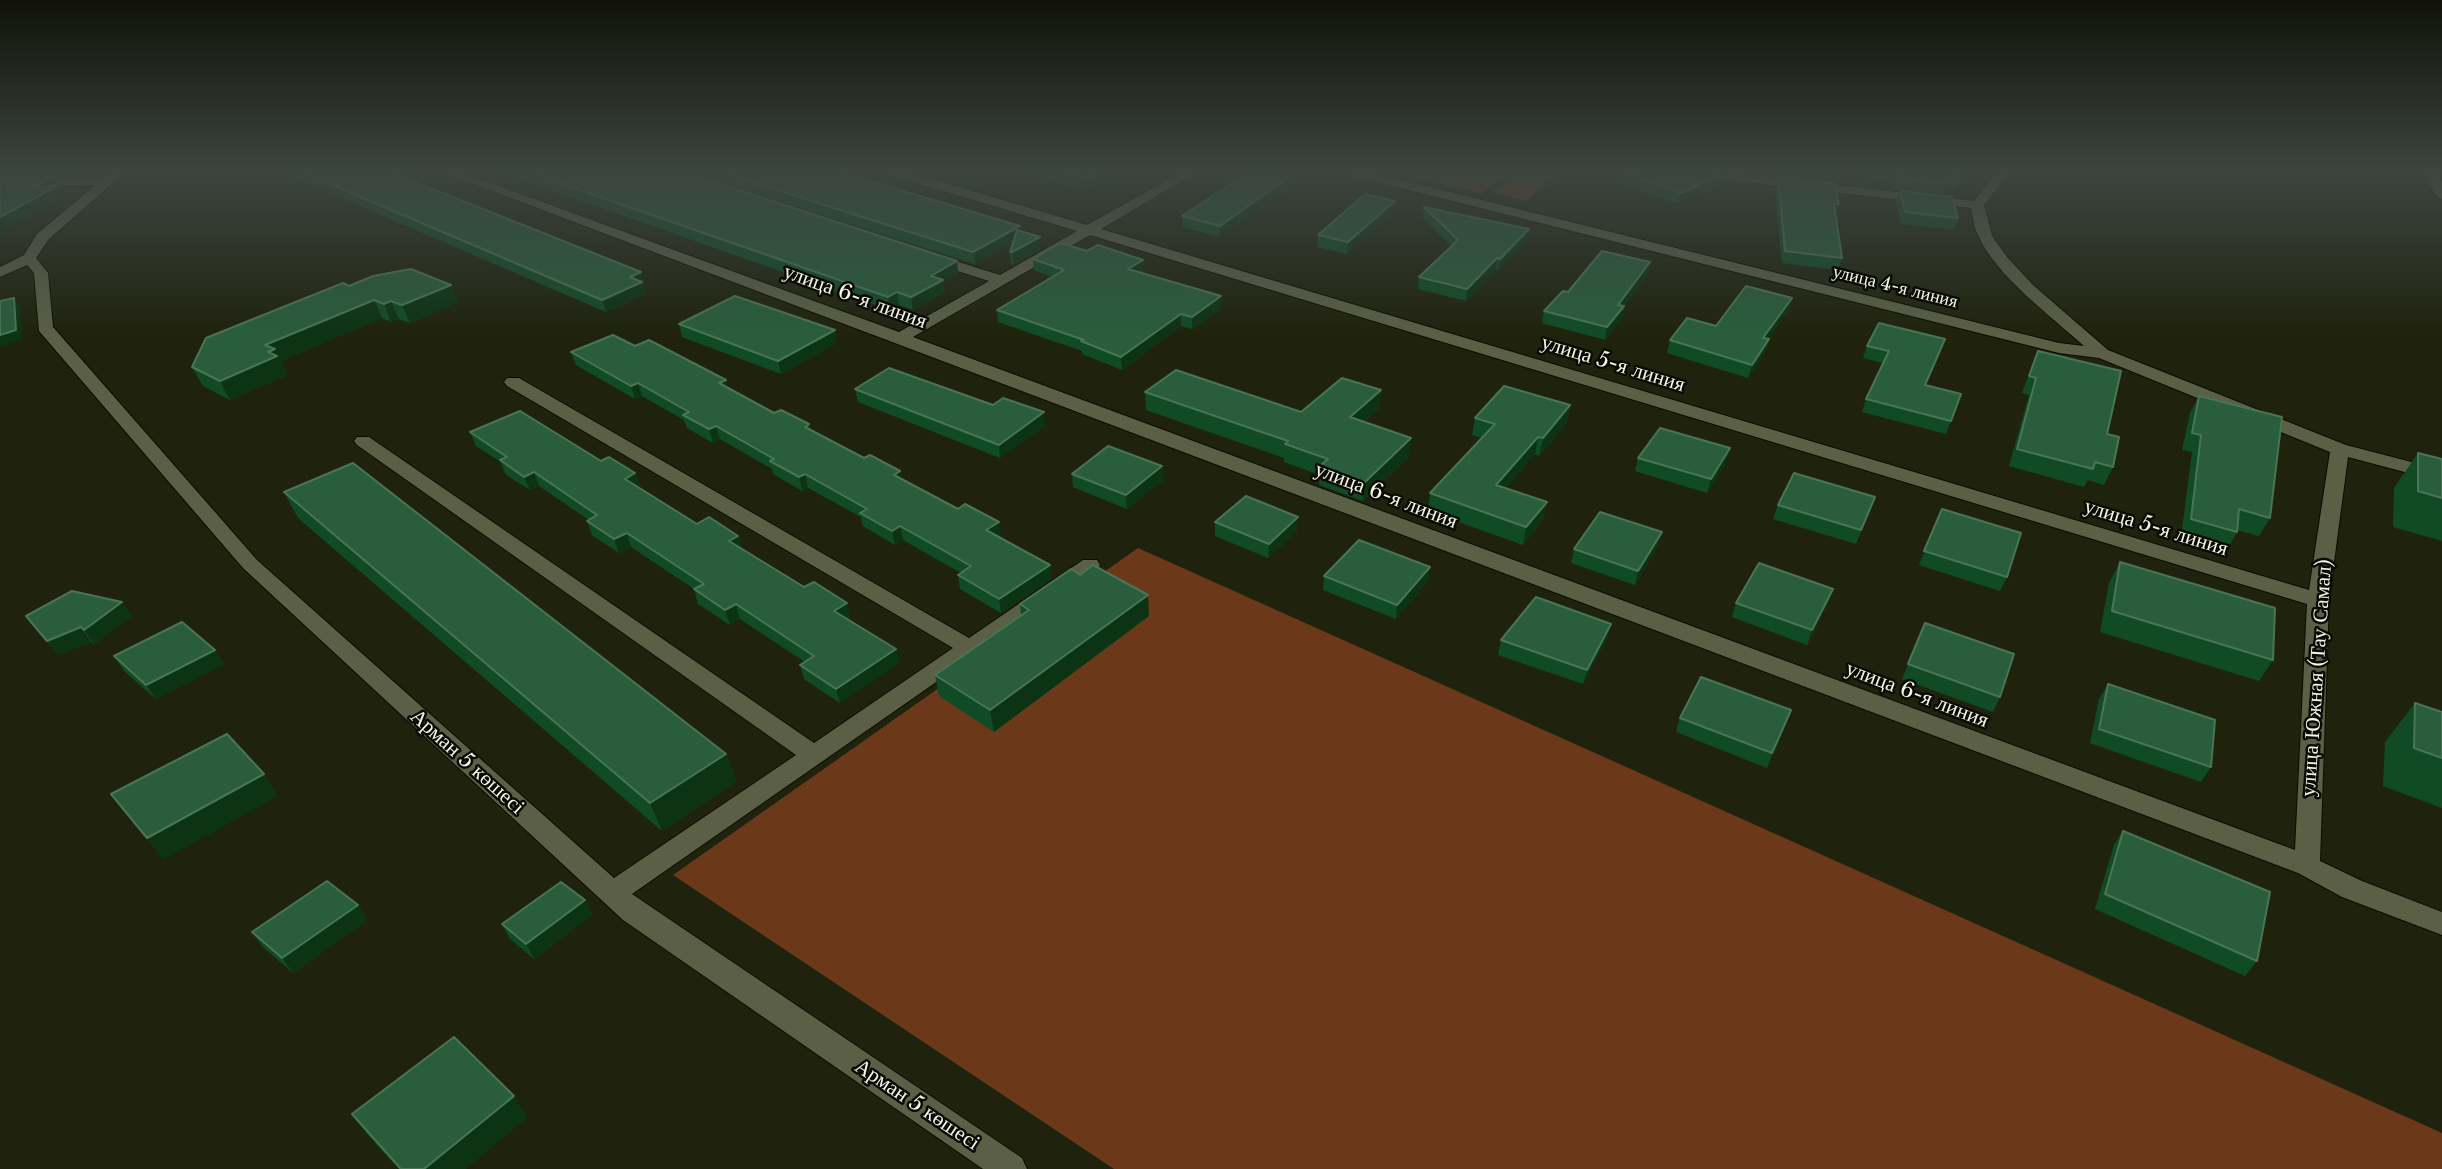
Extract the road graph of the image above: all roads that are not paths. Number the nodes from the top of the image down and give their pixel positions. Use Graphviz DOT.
graph roads {
  1 [pos="54,227"];
  2 [pos="597,227"];
  3 [pos="1077,227"];
  4 [pos="1095,227"];
  5 [pos="1573,227"];
  6 [pos="1982,227"];
  7 [pos="1089,230"];
  8 [pos="918,254"];
  9 [pos="29,258"];
  10 [pos="0,273"];
  11 [pos="1000,280"];
  12 [pos="900,338"];
  13 [pos="2102,353"];
  14 [pos="513,382"];
  15 [pos="363,441"];
  16 [pos="2340,449"];
  17 [pos="2442,476"];
  18 [pos="1090,565"];
  19 [pos="2318,600"];
  20 [pos="969,648"];
  21 [pos="814,755"];
  22 [pos="2307,866"];
  23 [pos="612,894"];
  24 [pos="2442,924"];
  25 [pos="1011,1169"];
  1 -- 9 [label="street"];
  2 -- 12 [label="street, улица 6-я линия"];
  3 -- 7 [label="street, улица 5-я линия"];
  4 -- 7 [label="street"];
  5 -- 13 [label="street, улица 4-я линия"];
  6 -- 13 [label="street"];
  7 -- 11 [label="street"];
  7 -- 19 [label="street, улица 5-я линия"];
  8 -- 11 [label="street"];
  9 -- 10 [label="street"];
  9 -- 23 [label="street, Арман 5 көшесі"];
  11 -- 12 [label="street"];
  12 -- 22 [label="street, улица 6-я линия"];
  13 -- 16 [label="street"];
  14 -- 20 [label="street"];
  15 -- 21 [label="street"];
  16 -- 17 [label="street"];
  16 -- 19 [label="street, улица Южная (Тау Самал)"];
  18 -- 20 [label="street"];
  19 -- 22 [label="street, улица Южная (Тау Самал)"];
  20 -- 21 [label="street"];
  21 -- 23 [label="street"];
  22 -- 24 [label="street, улица 6-я линия"];
  23 -- 25 [label="street, Арман 5 көшесі"];
}
